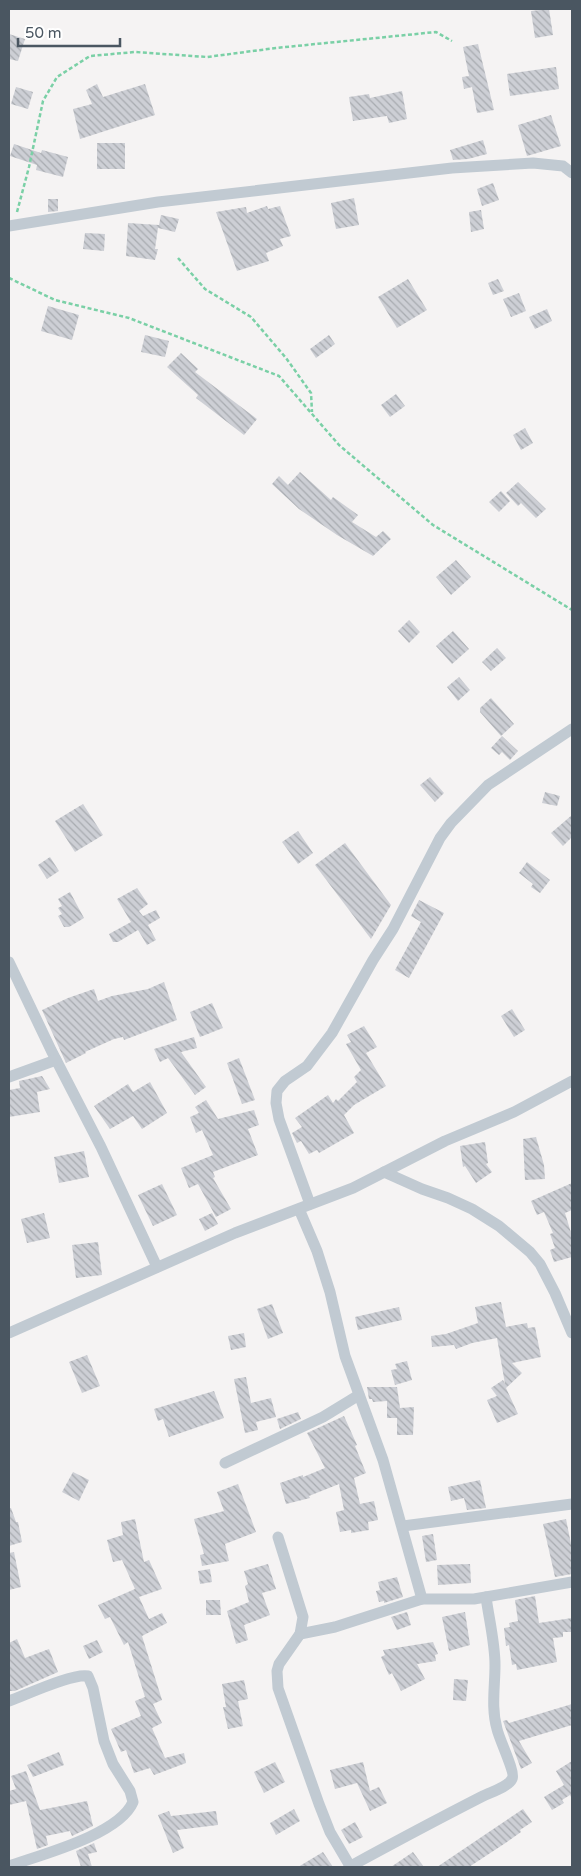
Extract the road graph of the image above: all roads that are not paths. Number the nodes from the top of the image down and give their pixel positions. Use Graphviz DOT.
graph roads {
  1 [pos="572,173"];
  2 [pos="11,226"];
  3 [pos="572,729"];
  4 [pos="9,962"];
  5 [pos="56,1060"];
  6 [pos="9,1077"];
  7 [pos="572,1081"];
  8 [pos="384,1172"];
  9 [pos="305,1206"];
  10 [pos="156,1267"];
  11 [pos="9,1333"];
  12 [pos="572,1333"];
  13 [pos="359,1395"];
  14 [pos="225,1463"];
  15 [pos="572,1504"];
  16 [pos="403,1526"];
  17 [pos="278,1537"];
  18 [pos="572,1582"];
  19 [pos="486,1597"];
  20 [pos="422,1599"];
  21 [pos="300,1634"];
  22 [pos="9,1701"];
  23 [pos="9,1866"];
  24 [pos="350,1867"];
  1 -- 2 [label="street"];
  3 -- 9 [label="street"];
  4 -- 5 [label="street"];
  5 -- 6 [label="street"];
  5 -- 10 [label="street"];
  7 -- 8 [label="street"];
  8 -- 9 [label="street"];
  8 -- 12 [label="street"];
  9 -- 10 [label="street"];
  9 -- 13 [label="street"];
  10 -- 11 [label="street"];
  13 -- 14 [label="street"];
  13 -- 16 [label="street"];
  15 -- 16 [label="street"];
  16 -- 20 [label="street"];
  17 -- 21 [label="street"];
  18 -- 19 [label="street"];
  19 -- 20 [label="street"];
  19 -- 24 [label="street"];
  20 -- 21 [label="street"];
  21 -- 24 [label="street"];
  22 -- 23 [label="street"];
}
